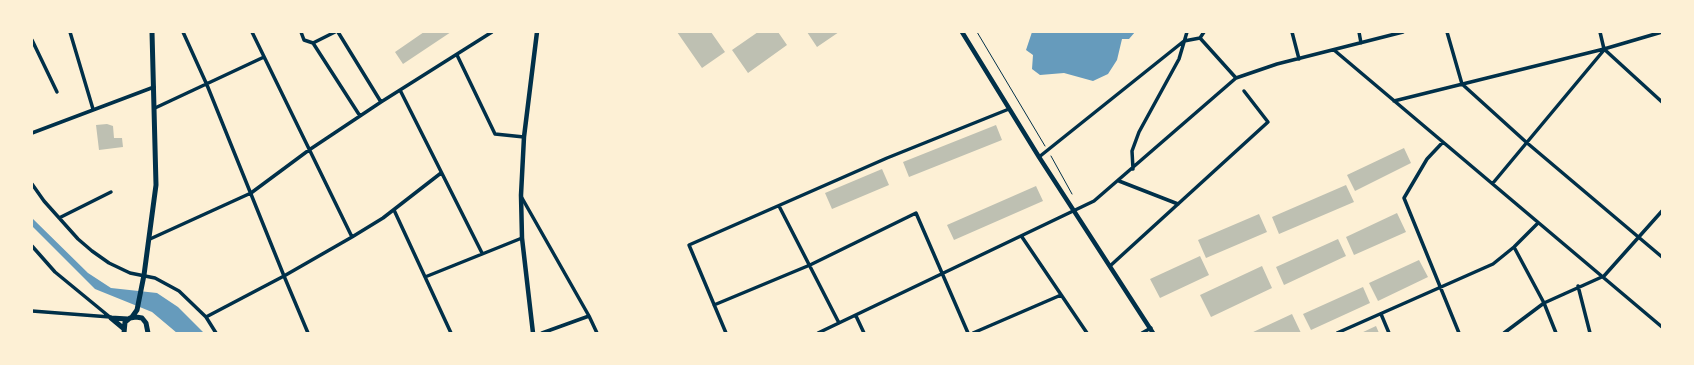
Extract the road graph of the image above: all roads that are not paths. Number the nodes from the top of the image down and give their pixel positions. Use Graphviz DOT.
graph roads {
  1 [pos="70,32"];
  2 [pos="152,32"];
  3 [pos="183,32"];
  4 [pos="252,32"];
  5 [pos="301,32"];
  6 [pos="335,32"];
  7 [pos="338,32"];
  8 [pos="492,32"];
  9 [pos="537,32"];
  10 [pos="962,32"];
  11 [pos="1187,32"];
  12 [pos="1204,32"];
  13 [pos="1292,32"];
  14 [pos="1359,32"];
  15 [pos="1403,32"];
  16 [pos="1446,32"];
  17 [pos="1600,32"];
  18 [pos="1662,32"];
  19 [pos="1200,38"];
  20 [pos="32,40"];
  21 [pos="1184,42"];
  22 [pos="313,43"];
  23 [pos="1361,43"];
  24 [pos="1604,49"];
  25 [pos="1334,50"];
  26 [pos="457,54"];
  27 [pos="264,57"];
  28 [pos="1299,59"];
  29 [pos="1236,78"];
  30 [pos="1462,84"];
  31 [pos="207,85"];
  32 [pos="155,86"];
  33 [pos="400,90"];
  34 [pos="1244,91"];
  35 [pos="57,92"];
  36 [pos="1394,101"];
  37 [pos="381,102"];
  38 [pos="1662,102"];
  39 [pos="156,108"];
  40 [pos="93,109"];
  41 [pos="1009,109"];
  42 [pos="360,116"];
  43 [pos="32,133"];
  44 [pos="524,137"];
  45 [pos="1442,142"];
  46 [pos="1526,142"];
  47 [pos="309,150"];
  48 [pos="1039,157"];
  49 [pos="1133,169"];
  50 [pos="441,173"];
  51 [pos="1119,181"];
  52 [pos="1493,183"];
  53 [pos="32,184"];
  54 [pos="111,192"];
  55 [pos="251,193"];
  56 [pos="520,195"];
  57 [pos="1178,204"];
  58 [pos="779,206"];
  59 [pos="394,210"];
  60 [pos="1662,211"];
  61 [pos="1075,212"];
  62 [pos="59,218"];
  63 [pos="1538,223"];
  64 [pos="352,237"];
  65 [pos="1022,237"];
  66 [pos="1639,237"];
  67 [pos="522,238"];
  68 [pos="150,240"];
  69 [pos="32,246"];
  70 [pos="1514,247"];
  71 [pos="482,253"];
  72 [pos="1662,257"];
  73 [pos="810,265"];
  74 [pos="1110,266"];
  75 [pos="943,274"];
  76 [pos="144,275"];
  77 [pos="284,276"];
  78 [pos="1604,276"];
  79 [pos="425,277"];
  80 [pos="1578,286"];
  81 [pos="1439,287"];
  82 [pos="1061,295"];
  83 [pos="1544,303"];
  84 [pos="714,305"];
  85 [pos="137,310"];
  86 [pos="32,311"];
  87 [pos="1381,314"];
  88 [pos="589,316"];
  89 [pos="856,316"];
  90 [pos="206,317"];
  91 [pos="111,318"];
  92 [pos="130,318"];
  93 [pos="140,318"];
  94 [pos="839,323"];
  95 [pos="1662,327"];
  96 [pos="124,331"];
  97 [pos="1152,331"];
  98 [pos="149,332"];
  99 [pos="216,333"];
  100 [pos="308,333"];
  101 [pos="451,333"];
  102 [pos="533,333"];
  103 [pos="542,333"];
  104 [pos="597,333"];
  105 [pos="726,333"];
  106 [pos="818,333"];
  107 [pos="864,333"];
  108 [pos="968,333"];
  109 [pos="973,333"];
  110 [pos="1087,333"];
  111 [pos="1142,333"];
  112 [pos="1337,333"];
  113 [pos="1389,333"];
  114 [pos="1459,333"];
  115 [pos="1504,333"];
  116 [pos="1556,333"];
  117 [pos="1590,333"];
  1 -- 40 [label="street"];
  2 -- 32 [label="main road"];
  3 -- 31 [label="street"];
  4 -- 27 [label="street"];
  5 -- 22 [label="street"];
  6 -- 22 [label="street"];
  7 -- 37 [label="street"];
  8 -- 26 [label="street"];
  9 -- 44 [label="street"];
  10 -- 41 [label="street"];
  11 -- 21 [label="street"];
  12 -- 19 [label="street"];
  13 -- 28 [label="street"];
  14 -- 23 [label="street"];
  15 -- 23 [label="street"];
  16 -- 30 [label="street"];
  17 -- 24 [label="street"];
  18 -- 24 [label="street"];
  19 -- 21 [label="street"];
  19 -- 29 [label="street"];
  20 -- 35 [label="street"];
  21 -- 48 [label="street"];
  21 -- 49 [label="street"];
  22 -- 42 [label="street"];
  23 -- 25 [label="street"];
  24 -- 30 [label="street"];
  24 -- 38 [label="street"];
  24 -- 46 [label="street"];
  25 -- 28 [label="street"];
  25 -- 36 [label="street"];
  26 -- 33 [label="street"];
  26 -- 44 [label="street"];
  27 -- 31 [label="street"];
  27 -- 47 [label="street"];
  28 -- 29 [label="street"];
  29 -- 49 [label="street"];
  30 -- 36 [label="street"];
  30 -- 46 [label="street"];
  31 -- 39 [label="street"];
  31 -- 55 [label="street"];
  32 -- 39 [label="main road"];
  32 -- 40 [label="street"];
  33 -- 37 [label="street"];
  33 -- 50 [label="street"];
  34 -- 57 [label="street"];
  36 -- 45 [label="street"];
  37 -- 42 [label="street"];
  39 -- 68 [label="main road"];
  40 -- 43 [label="street"];
  41 -- 48 [label="street"];
  41 -- 58 [label="street"];
  42 -- 47 [label="street"];
  44 -- 56 [label="street"];
  45 -- 52 [label="street"];
  45 -- 81 [label="street"];
  46 -- 52 [label="street"];
  46 -- 66 [label="street"];
  47 -- 55 [label="street"];
  47 -- 64 [label="street"];
  48 -- 61 [label="street"];
  49 -- 51 [label="street"];
  50 -- 59 [label="street"];
  50 -- 71 [label="street"];
  51 -- 57 [label="street"];
  51 -- 61 [label="street"];
  52 -- 63 [label="street"];
  53 -- 62 [label="street"];
  54 -- 62 [label="street"];
  55 -- 68 [label="street"];
  55 -- 77 [label="street"];
  56 -- 67 [label="street"];
  56 -- 88 [label="street"];
  57 -- 74 [label="street"];
  58 -- 73 [label="street"];
  58 -- 84 [label="street"];
  59 -- 64 [label="street"];
  59 -- 79 [label="street"];
  60 -- 66 [label="street"];
  61 -- 65 [label="street"];
  61 -- 74 [label="street"];
  62 -- 76 [label="street"];
  63 -- 70 [label="street"];
  63 -- 78 [label="street"];
  64 -- 77 [label="street"];
  65 -- 75 [label="street"];
  65 -- 82 [label="street"];
  66 -- 72 [label="street"];
  66 -- 78 [label="street"];
  67 -- 71 [label="street"];
  67 -- 102 [label="street"];
  68 -- 76 [label="main road"];
  69 -- 91 [label="street"];
  70 -- 81 [label="street"];
  70 -- 83 [label="street"];
  71 -- 79 [label="street"];
  73 -- 75 [label="street"];
  73 -- 84 [label="street"];
  73 -- 94 [label="street"];
  74 -- 97 [label="street"];
  75 -- 89 [label="street"];
  75 -- 108 [label="street"];
  76 -- 85 [label="main road"];
  76 -- 90 [label="street"];
  77 -- 90 [label="street"];
  77 -- 100 [label="street"];
  78 -- 80 [label="street"];
  78 -- 95 [label="street"];
  79 -- 101 [label="street"];
  80 -- 83 [label="street"];
  80 -- 117 [label="street"];
  81 -- 87 [label="street"];
  81 -- 114 [label="street"];
  82 -- 109 [label="street"];
  82 -- 110 [label="street"];
  83 -- 115 [label="street"];
  83 -- 116 [label="street"];
  84 -- 105 [label="street"];
  85 -- 92 [label="main road"];
  85 -- 93 [label="main road"];
  86 -- 91 [label="street"];
  87 -- 112 [label="street"];
  87 -- 113 [label="street"];
  88 -- 103 [label="street"];
  88 -- 104 [label="street"];
  89 -- 94 [label="street"];
  89 -- 107 [label="street"];
  90 -- 99 [label="street"];
  91 -- 92 [label="main road"];
  91 -- 96 [label="main road"];
  92 -- 93 [label="main road"];
  92 -- 96 [label="main road"];
  93 -- 98 [label="main road"];
  94 -- 106 [label="street"];
  97 -- 111 [label="street"];
}
